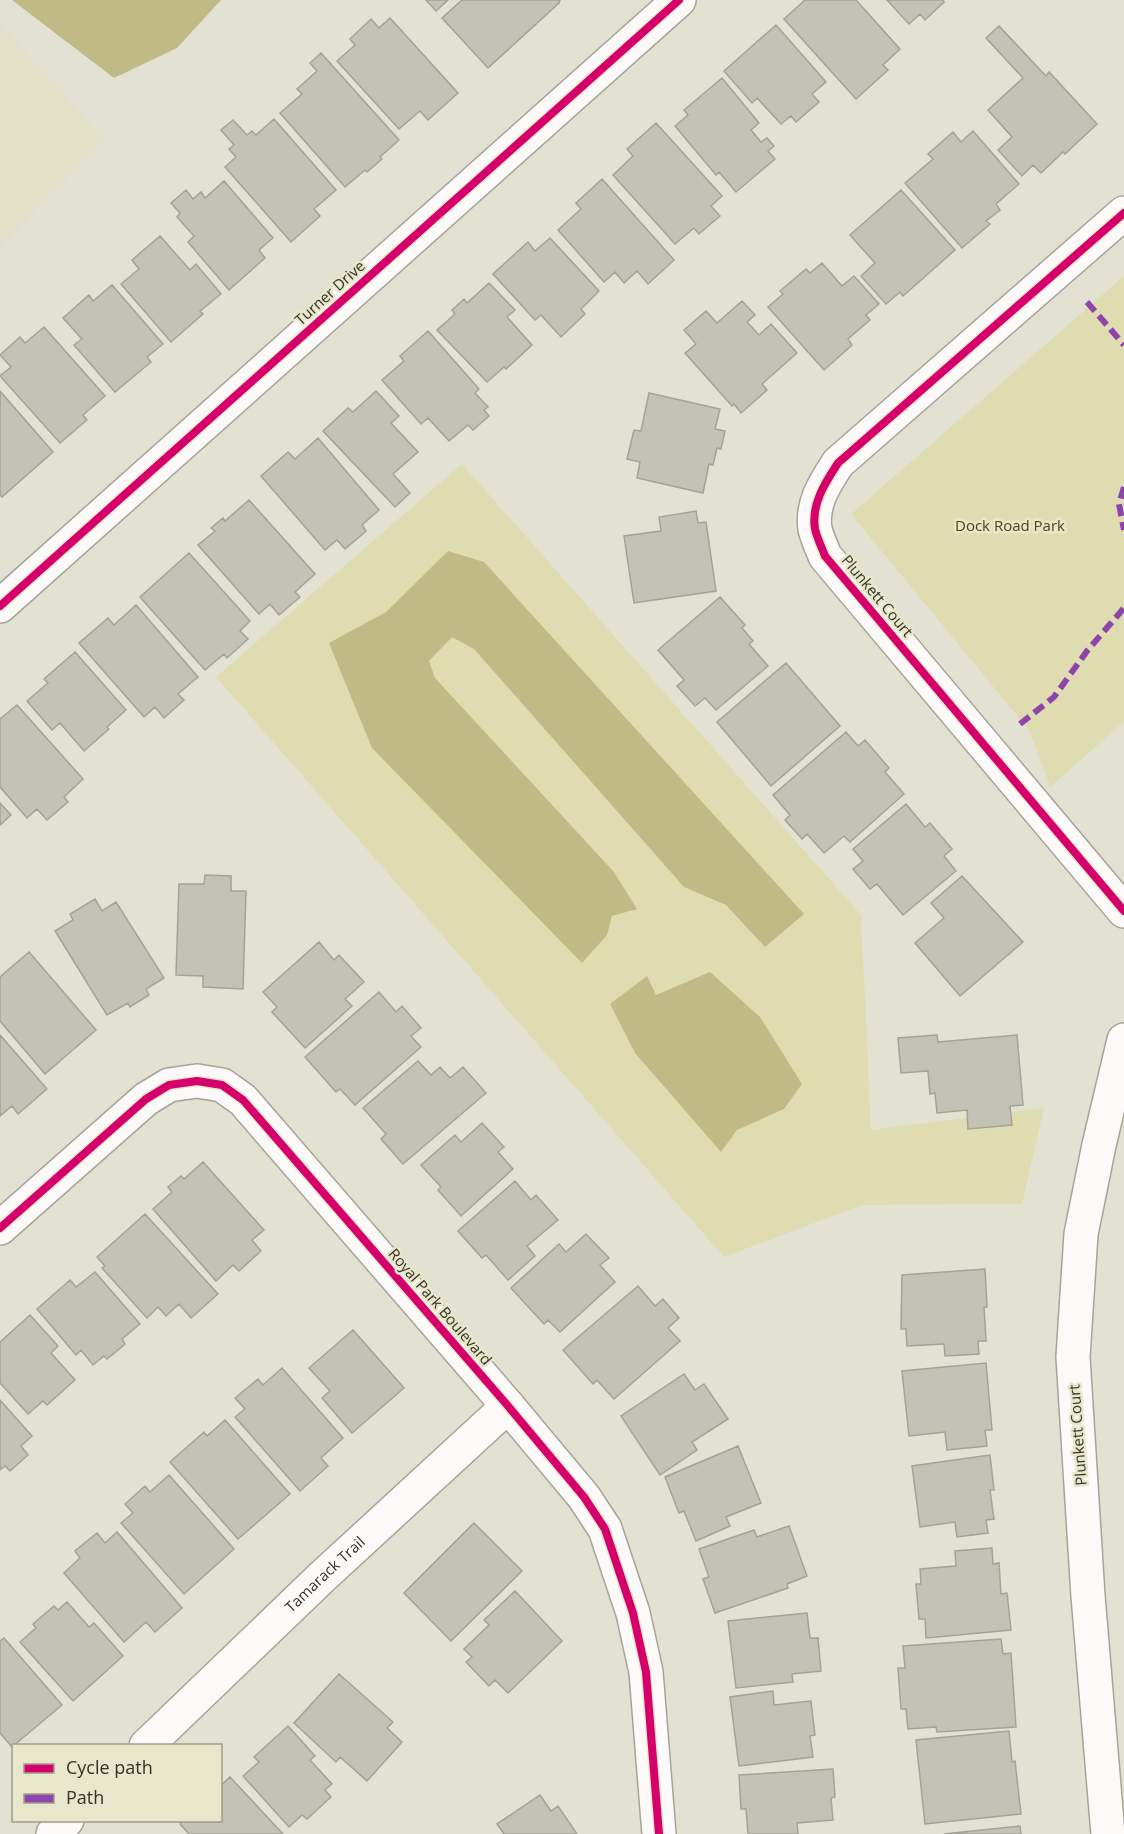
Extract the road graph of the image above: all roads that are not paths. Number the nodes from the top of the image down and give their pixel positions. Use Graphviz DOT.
graph roads {
  1 [pos="679,0"];
  2 [pos="1124,213"];
  3 [pos="0,606"];
  4 [pos="1124,911"];
  5 [pos="1124,1040"];
  6 [pos="0,1228"];
  7 [pos="508,1406"];
  8 [pos="148,1744"];
  9 [pos="66,1822"];
  10 [pos="53,1834"];
  11 [pos="659,1834"];
  12 [pos="1108,1834"];
  1 -- 3 [label="street, Turner Drive"];
  2 -- 4 [label="street, Plunkett Court"];
  5 -- 12 [label="street, Plunkett Court"];
  6 -- 7 [label="street, Royal Park Boulevard"];
  7 -- 8 [label="street, Tamarack Trail"];
  7 -- 11 [label="street, Royal Park Boulevard"];
  9 -- 10 [label="street"];
}
